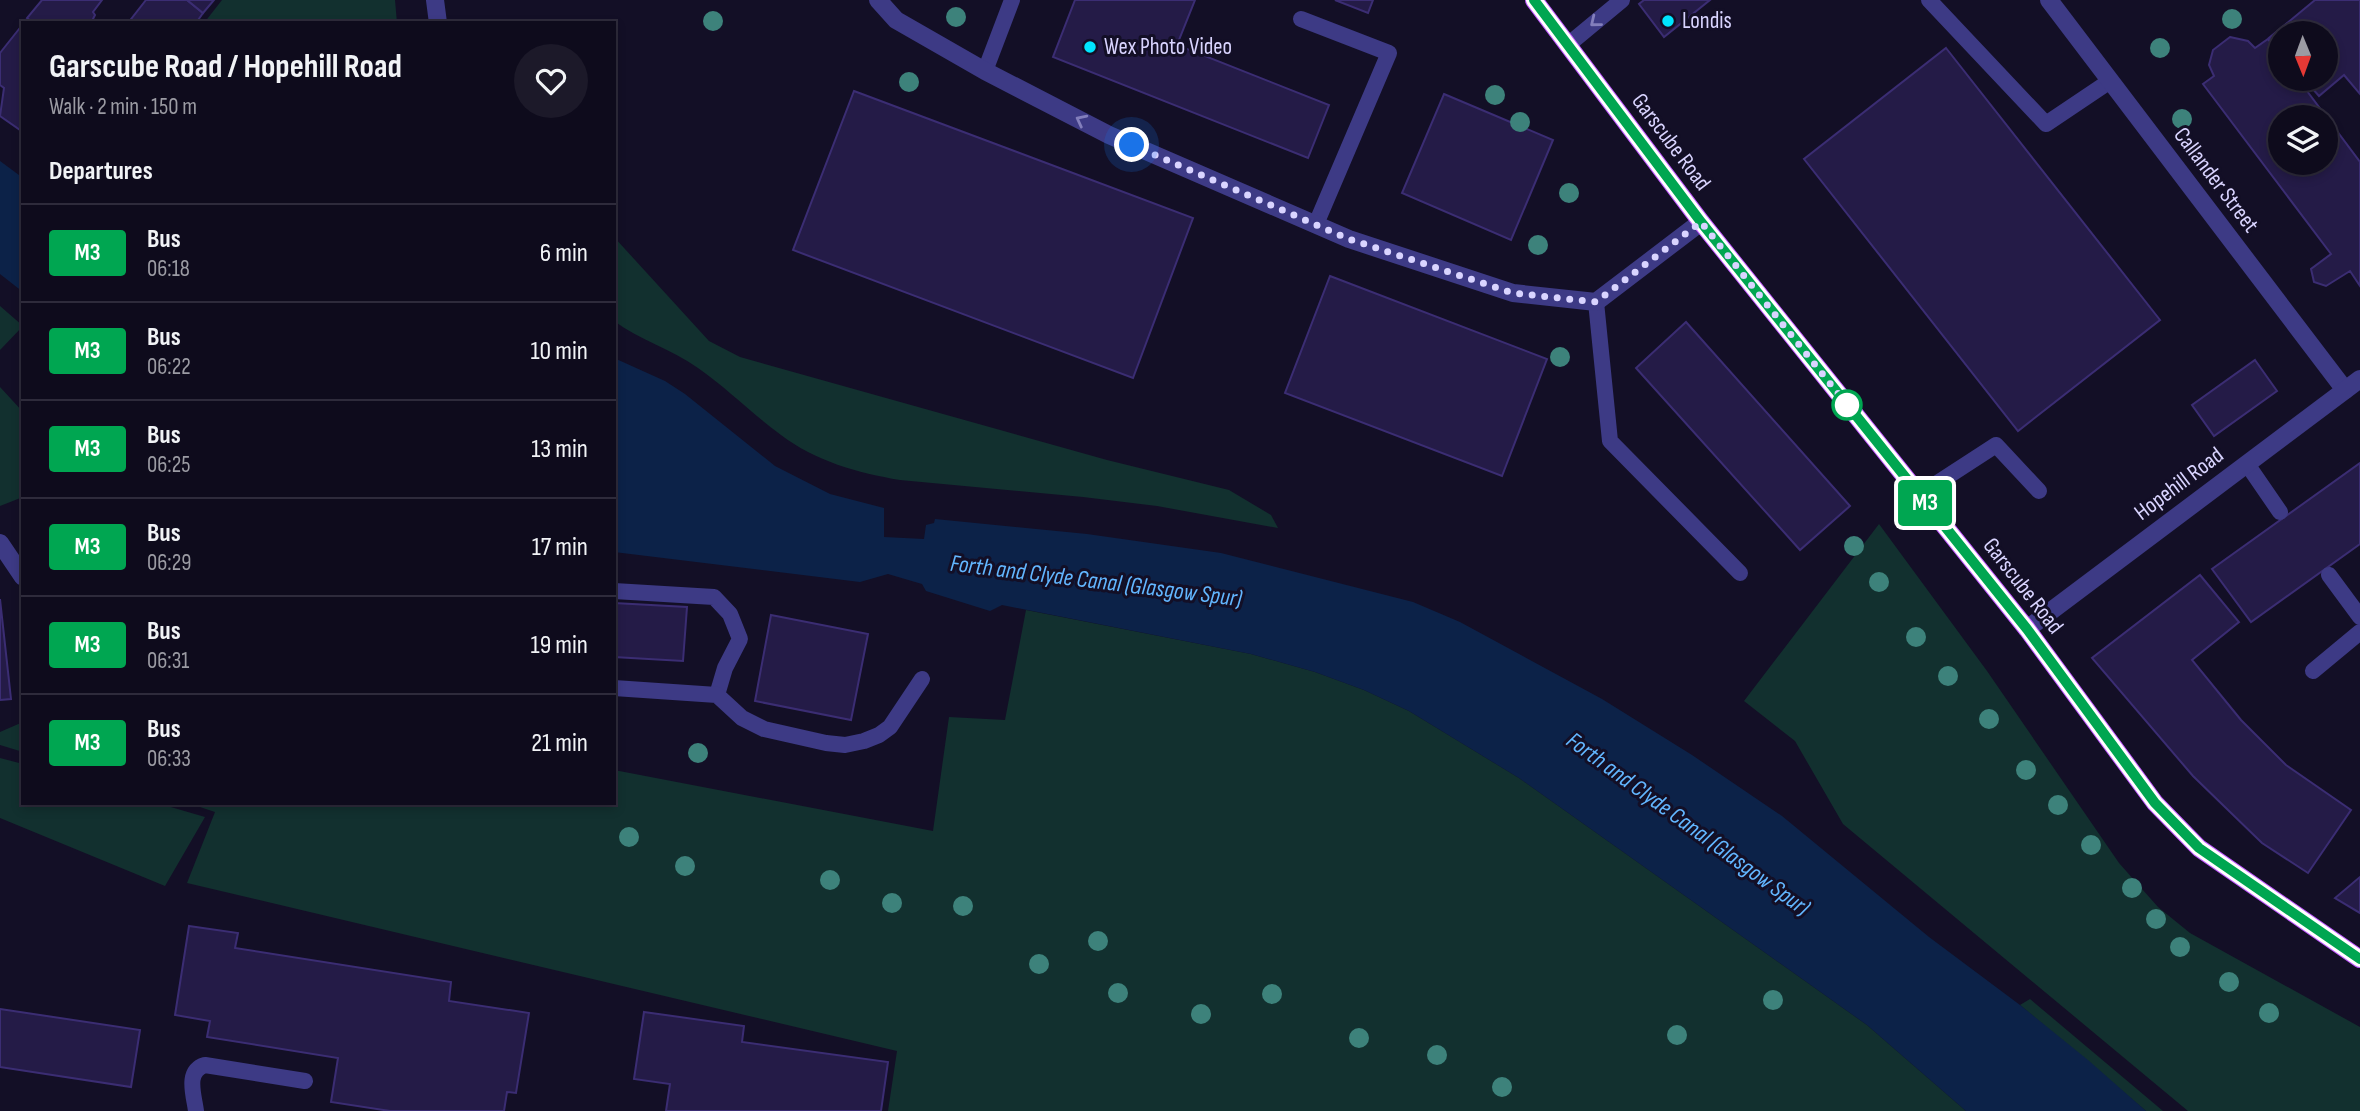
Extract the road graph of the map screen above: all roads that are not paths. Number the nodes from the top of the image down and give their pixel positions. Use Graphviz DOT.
graph roads {
  1 [pos="435,0"];
  2 [pos="878,0"];
  3 [pos="1012,0"];
  4 [pos="1534,0"];
  5 [pos="1622,0"];
  6 [pos="1929,0"];
  7 [pos="2049,0"];
  8 [pos="1301,19"];
  9 [pos="438,21"];
  10 [pos="1569,44"];
  11 [pos="985,71"];
  12 [pos="2110,81"];
  13 [pos="1701,222"];
  14 [pos="1316,225"];
  15 [pos="1596,302"];
  16 [pos="2360,379"];
  17 [pos="2345,390"];
  18 [pos="2247,464"];
  19 [pos="2039,491"];
  20 [pos="1919,495"];
  21 [pos="2280,512"];
  22 [pos="0,542"];
  23 [pos="21,570"];
  24 [pos="1740,573"];
  25 [pos="2329,575"];
  26 [pos="616,591"];
  27 [pos="2360,617"];
  28 [pos="2027,629"];
  29 [pos="2360,632"];
  30 [pos="2313,671"];
  31 [pos="922,679"];
  32 [pos="616,688"];
  33 [pos="717,695"];
  34 [pos="2360,959"];
  35 [pos="305,1081"];
  36 [pos="196,1111"];
  1 -- 9 [label="street"];
  2 -- 11 [label="street"];
  3 -- 11 [label="lane"];
  4 -- 10 [label="main road, Garscube Road"];
  5 -- 10 [label="lane, one-way"];
  6 -- 12 [label="lane"];
  7 -- 12 [label="street, Callander Street"];
  8 -- 14 [label="lane"];
  10 -- 13 [label="main road, Garscube Road"];
  14 -- 11 [label="street, one-way"];
  12 -- 17 [label="street, Callander Street"];
  13 -- 15 [label="street"];
  13 -- 20 [label="main road, Garscube Road"];
  14 -- 15 [label="street"];
  15 -- 24 [label="lane"];
  16 -- 17 [label="street, Hopehill Road"];
  17 -- 18 [label="street, Hopehill Road"];
  18 -- 21 [label="lane"];
  18 -- 28 [label="street, Hopehill Road"];
  19 -- 20 [label="lane"];
  20 -- 28 [label="main road, Garscube Road"];
  22 -- 23 [label="street"];
  25 -- 27 [label="lane"];
  26 -- 33 [label="lane"];
  28 -- 34 [label="main road, Garscube Road"];
  29 -- 30 [label="lane"];
  31 -- 33 [label="lane"];
  32 -- 33 [label="lane"];
  35 -- 36 [label="lane"];
}
